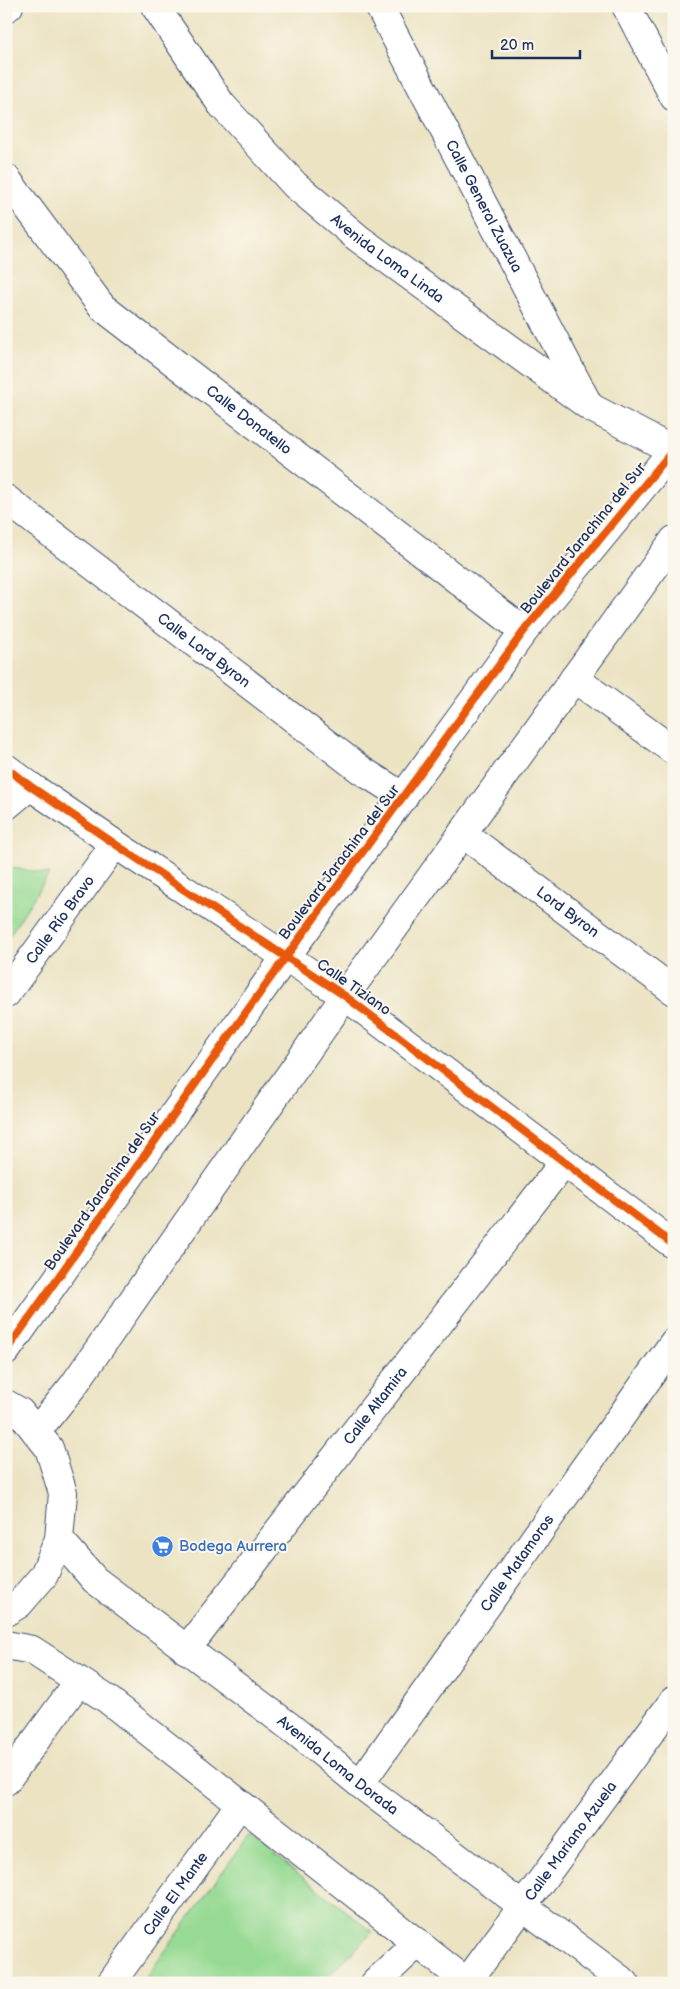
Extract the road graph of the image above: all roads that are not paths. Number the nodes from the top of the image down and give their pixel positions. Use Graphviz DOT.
graph roads {
  1 [pos="155,6"];
  2 [pos="378,6"];
  3 [pos="626,6"];
  4 [pos="674,97"];
  5 [pos="6,178"];
  6 [pos="590,407"];
  7 [pos="674,450"];
  8 [pos="6,499"];
  9 [pos="674,540"];
  10 [pos="524,632"];
  11 [pos="574,678"];
  12 [pos="674,752"];
  13 [pos="6,768"];
  14 [pos="30,786"];
  15 [pos="404,797"];
  16 [pos="6,806"];
  17 [pos="462,833"];
  18 [pos="115,844"];
  19 [pos="286,957"];
  20 [pos="674,991"];
  21 [pos="6,994"];
  22 [pos="345,996"];
  23 [pos="564,1162"];
  24 [pos="674,1245"];
  25 [pos="674,1342"];
  26 [pos="6,1351"];
  27 [pos="6,1404"];
  28 [pos="36,1432"];
  29 [pos="59,1540"];
  30 [pos="6,1612"];
  31 [pos="6,1645"];
  32 [pos="186,1650"];
  33 [pos="79,1681"];
  34 [pos="674,1700"];
  35 [pos="6,1781"];
  36 [pos="360,1784"];
  37 [pos="240,1804"];
  38 [pos="523,1906"];
  39 [pos="418,1943"];
  40 [pos="111,1983"];
  41 [pos="375,1983"];
  42 [pos="468,1983"];
  43 [pos="625,1983"];
  1 -- 6 [label="street, Avenida Loma Linda"];
  2 -- 6 [label="street, Calle General Zuazua"];
  3 -- 4 [label="street"];
  5 -- 10 [label="street, Calle Donatello"];
  6 -- 7 [label="street, Avenida Loma Linda"];
  7 -- 10 [label="street, Boulevard Jarachina del Sur"];
  8 -- 15 [label="street, Calle Lord Byron"];
  9 -- 11 [label="street"];
  10 -- 15 [label="street, Boulevard Jarachina del Sur"];
  11 -- 12 [label="street"];
  11 -- 17 [label="street"];
  13 -- 14 [label="street, Calle Tiziano"];
  14 -- 16 [label="street"];
  14 -- 18 [label="street, Calle Tiziano"];
  15 -- 19 [label="street, Boulevard Jarachina del Sur"];
  17 -- 20 [label="street, Lord Byron"];
  17 -- 22 [label="street"];
  18 -- 19 [label="street, Calle Tiziano"];
  18 -- 21 [label="street, Calle Río Bravo"];
  19 -- 22 [label="street, Calle Tiziano"];
  19 -- 26 [label="street, Boulevard Jarachina del Sur"];
  22 -- 23 [label="street, Calle Tiziano"];
  22 -- 28 [label="street"];
  23 -- 24 [label="street, Calle Tiziano"];
  23 -- 32 [label="street, Calle Altamira"];
  25 -- 36 [label="street, Calle Matamoros"];
  27 -- 28 [label="street"];
  28 -- 29 [label="street"];
  29 -- 30 [label="street"];
  29 -- 32 [label="street, Avenida Loma Dorada"];
  31 -- 33 [label="street"];
  32 -- 36 [label="street, Avenida Loma Dorada"];
  33 -- 35 [label="street"];
  33 -- 37 [label="street"];
  34 -- 38 [label="street, Calle Mariano Azuela"];
  36 -- 38 [label="street, Avenida Loma Dorada"];
  37 -- 39 [label="street"];
  37 -- 40 [label="street, Calle El Mante"];
  38 -- 42 [label="street, Calle Mariano Azuela"];
  38 -- 43 [label="street, Avenida Loma Dorada"];
  39 -- 41 [label="street"];
  39 -- 42 [label="street"];
}
